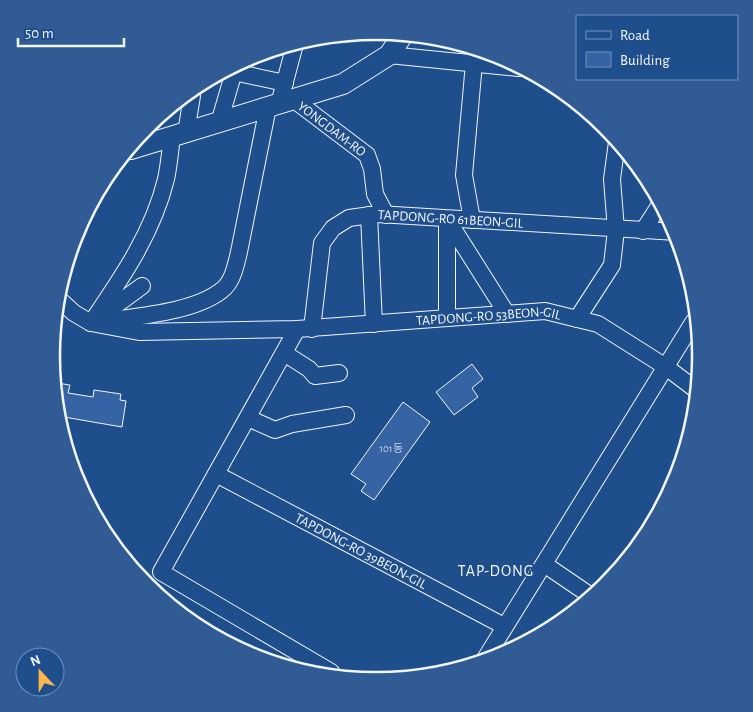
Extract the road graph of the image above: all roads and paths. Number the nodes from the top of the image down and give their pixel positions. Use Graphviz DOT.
graph roads {
  1 [pos="398,41"];
  2 [pos="293,52"];
  3 [pos="389,55"];
  4 [pos="474,63"];
  5 [pos="501,66"];
  6 [pos="238,73"];
  7 [pos="231,76"];
  8 [pos="281,98"];
  9 [pos="191,100"];
  10 [pos="219,123"];
  11 [pos="179,135"];
  12 [pos="139,148"];
  13 [pos="616,150"];
  14 [pos="657,210"];
  15 [pos="378,215"];
  16 [pos="447,218"];
  17 [pos="472,220"];
  18 [pos="616,230"];
  19 [pos="643,231"];
  20 [pos="667,232"];
  21 [pos="142,286"];
  22 [pos="65,305"];
  23 [pos="506,314"];
  24 [pos="447,318"];
  25 [pos="577,319"];
  26 [pos="91,323"];
  27 [pos="374,324"];
  28 [pos="691,326"];
  29 [pos="304,329"];
  30 [pos="284,353"];
  31 [pos="666,367"];
  32 [pos="339,373"];
  33 [pos="691,387"];
  34 [pos="346,415"];
  35 [pos="248,418"];
  36 [pos="216,474"];
  37 [pos="544,564"];
  38 [pos="586,593"];
  39 [pos="504,626"];
  40 [pos="490,651"];
  41 [pos="323,667"];
  1 -- 3 [label="main road, YONGDAM-RO"];
  2 -- 8 [label="street"];
  3 -- 4 [label="street"];
  3 -- 8 [label="main road, YONGDAM-RO"];
  4 -- 5 [label="street"];
  4 -- 17 [label="street"];
  6 -- 8 [label="street"];
  7 -- 10 [label="street"];
  8 -- 10 [label="main road, YONGDAM-RO"];
  8 -- 15 [label="street, YONGDAM-RO"];
  8 -- 26 [label="street"];
  9 -- 11 [label="street"];
  10 -- 11 [label="main road, YONGDAM-RO"];
  11 -- 12 [label="main road, YONGDAM-RO"];
  11 -- 26 [label="street"];
  13 -- 18 [label="street"];
  14 -- 19 [label="street"];
  15 -- 16 [label="street, TAPDONG-RO 61BEON-GIL"];
  15 -- 27 [label="street"];
  15 -- 29 [label="street, TAPDONG-RO 61BEON-GIL"];
  16 -- 17 [label="street, TAPDONG-RO 61BEON-GIL"];
  16 -- 23 [label="street"];
  16 -- 24 [label="street"];
  17 -- 18 [label="street, TAPDONG-RO 61BEON-GIL"];
  18 -- 19 [label="street, TAPDONG-RO 61BEON-GIL"];
  18 -- 25 [label="street"];
  19 -- 20 [label="street, TAPDONG-RO 61BEON-GIL"];
  21 -- 26 [label="street"];
  22 -- 26 [label="street"];
  23 -- 24 [label="street, TAPDONG-RO 53BEON-GIL"];
  23 -- 25 [label="street, TAPDONG-RO 53BEON-GIL"];
  24 -- 27 [label="street, TAPDONG-RO 53BEON-GIL"];
  25 -- 31 [label="street, TAPDONG-RO 53BEON-GIL"];
  26 -- 29 [label="street, TAPDONG-RO 53BEON-GIL"];
  27 -- 29 [label="street, TAPDONG-RO 53BEON-GIL"];
  28 -- 31 [label="street"];
  29 -- 30 [label="street"];
  30 -- 32 [label="street"];
  30 -- 35 [label="street"];
  31 -- 33 [label="street, TAPDONG-RO 53BEON-GIL"];
  31 -- 37 [label="street"];
  34 -- 35 [label="street"];
  35 -- 36 [label="street"];
  36 -- 39 [label="street, TAPDONG-RO 39BEON-GIL"];
  36 -- 41 [label="street"];
  37 -- 38 [label="street"];
  37 -- 39 [label="street"];
  39 -- 40 [label="street"];
}
